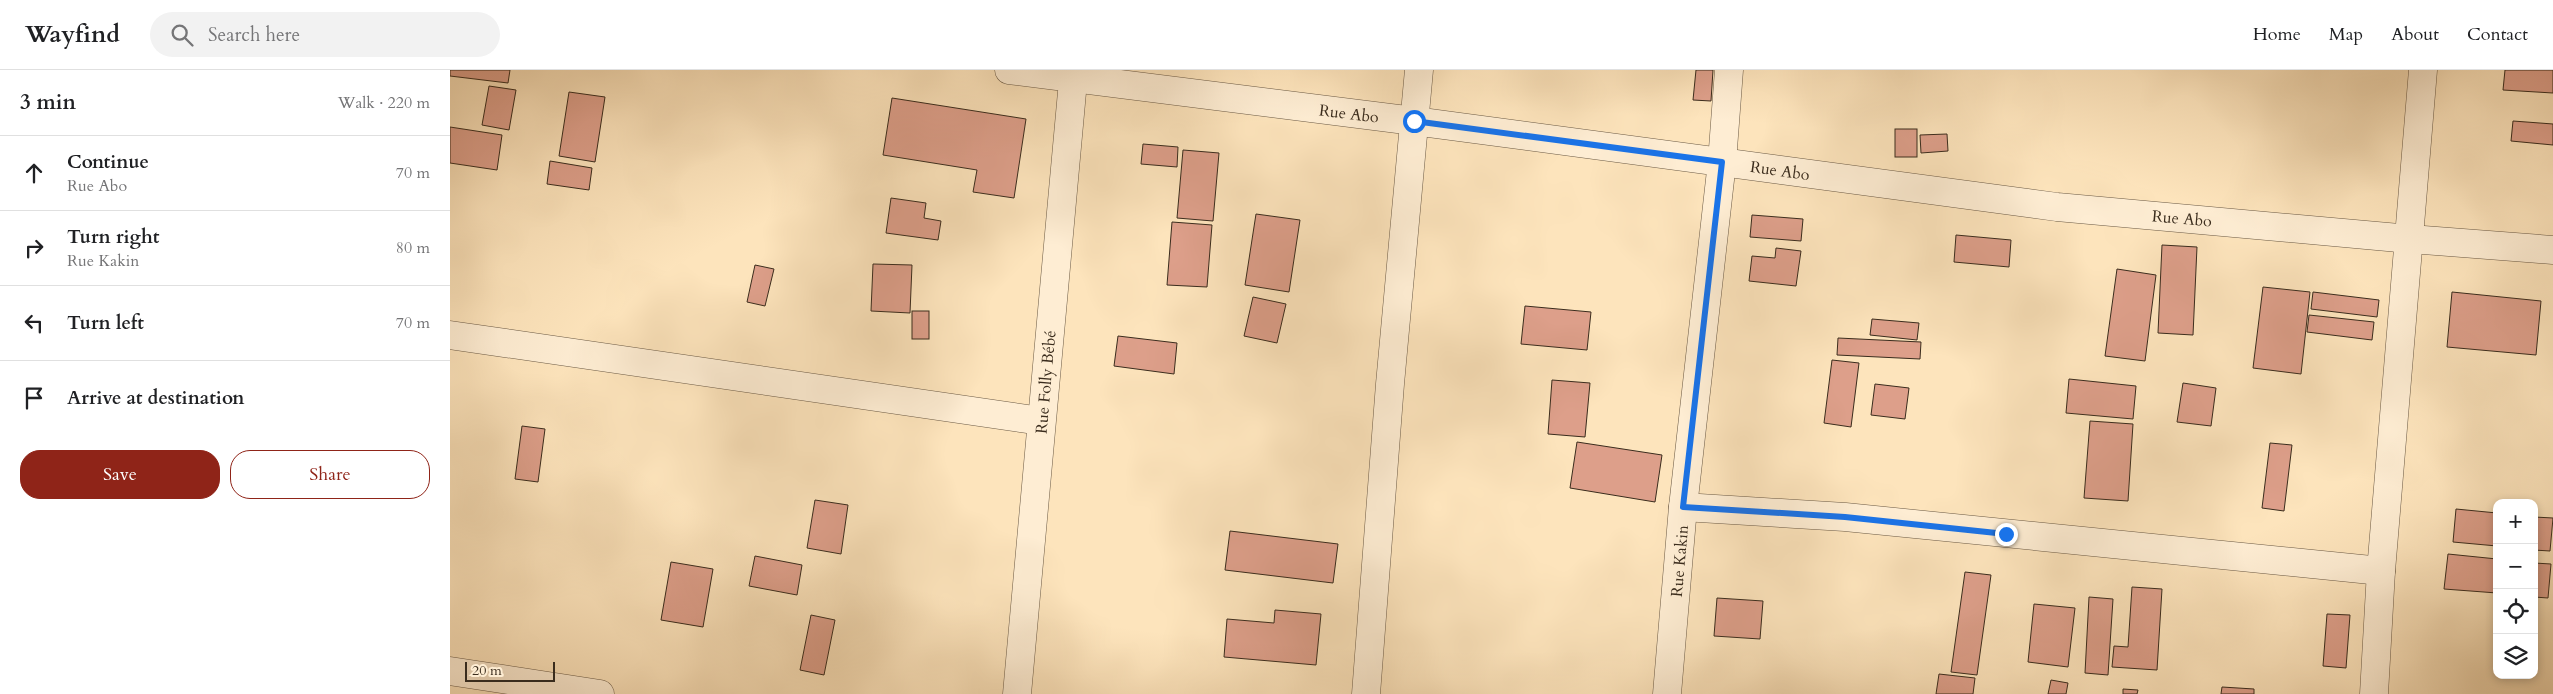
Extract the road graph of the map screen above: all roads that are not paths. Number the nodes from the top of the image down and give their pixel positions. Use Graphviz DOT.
graph roads {
  1 [pos="1009,70"];
  2 [pos="1419,70"];
  3 [pos="1729,70"];
  4 [pos="2423,70"];
  5 [pos="1074,74"];
  6 [pos="1414,121"];
  7 [pos="1722,162"];
  8 [pos="2410,239"];
  9 [pos="2553,250"];
  10 [pos="450,335"];
  11 [pos="1041,422"];
  12 [pos="1683,507"];
  13 [pos="2381,571"];
  14 [pos="450,671"];
  15 [pos="543,690"];
  16 [pos="600,694"];
  17 [pos="1017,694"];
  18 [pos="1366,694"];
  19 [pos="1667,694"];
  20 [pos="2374,694"];
  1 -- 5 [label="street, Rue Abo"];
  2 -- 6 [label="street"];
  3 -- 7 [label="street, Rue Kakin"];
  4 -- 8 [label="street"];
  5 -- 6 [label="street, Rue Abo"];
  5 -- 11 [label="street, Rue Folly Bébé"];
  6 -- 7 [label="street, Rue Abo"];
  6 -- 18 [label="street"];
  7 -- 8 [label="street, Rue Abo"];
  7 -- 12 [label="street, Rue Kakin"];
  8 -- 9 [label="street, Rue Abo"];
  8 -- 13 [label="street"];
  10 -- 11 [label="street"];
  11 -- 17 [label="street, Rue Folly Bébé"];
  12 -- 13 [label="street"];
  12 -- 19 [label="street, Rue Kakin"];
  13 -- 20 [label="street"];
  14 -- 15 [label="street"];
  15 -- 16 [label="street"];
}
